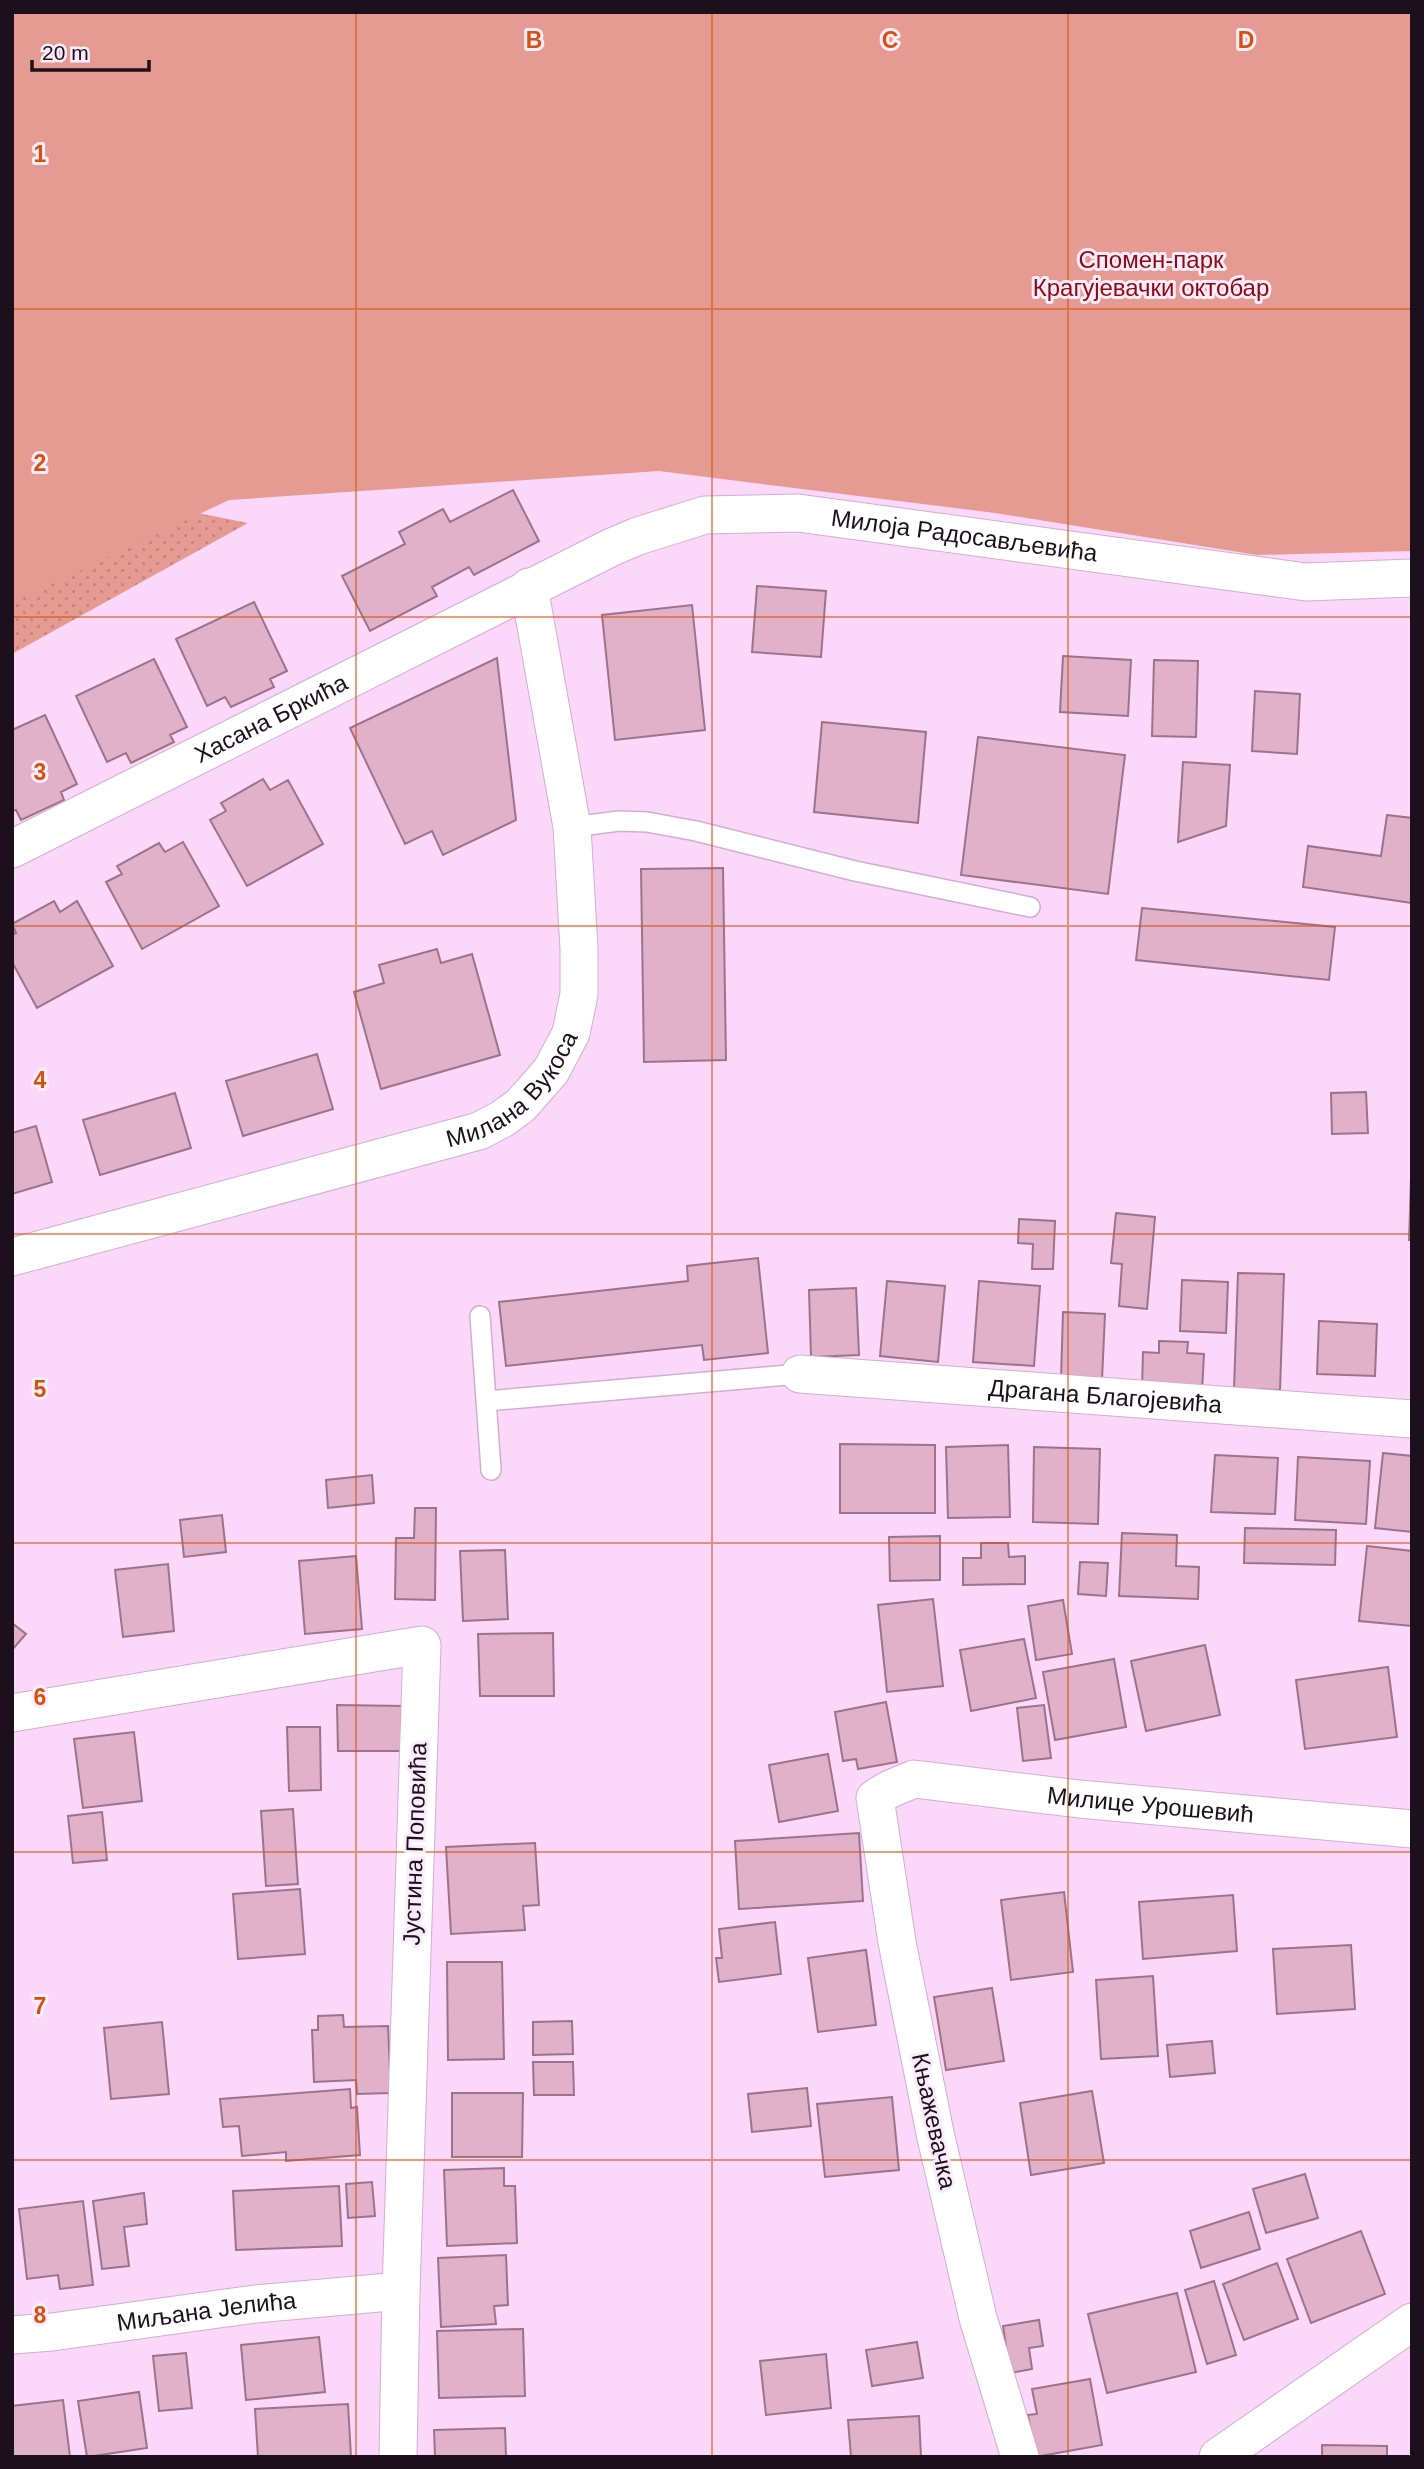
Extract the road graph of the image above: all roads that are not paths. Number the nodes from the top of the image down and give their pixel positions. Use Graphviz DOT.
graph roads {
  1 [pos="1412,578"];
  2 [pos="529,587"];
  3 [pos="572,827"];
  4 [pos="12,849"];
  5 [pos="1030,907"];
  6 [pos="12,1257"];
  7 [pos="480,1316"];
  8 [pos="800,1374"];
  9 [pos="486,1401"];
  10 [pos="1412,1419"];
  11 [pos="491,1470"];
  12 [pos="12,1713"];
  13 [pos="890,1789"];
  14 [pos="1412,1829"];
  15 [pos="401,2291"];
  16 [pos="1412,2322"];
  17 [pos="12,2335"];
  18 [pos="398,2457"];
  19 [pos="1020,2457"];
  20 [pos="1218,2457"];
  1 -- 2 [label="street, Милоја Радосављевића"];
  2 -- 3 [label="street, Милана Вукоса"];
  2 -- 4 [label="street, Хасана Бркића"];
  3 -- 5 [label="lane"];
  3 -- 6 [label="street, Милана Вукоса"];
  7 -- 9 [label="lane"];
  8 -- 9 [label="lane"];
  8 -- 10 [label="street, Драгана Благојевића"];
  9 -- 11 [label="lane"];
  12 -- 15 [label="street, Јустина Поповића"];
  13 -- 14 [label="street, Милице Урошевић"];
  13 -- 19 [label="street, Књажевачка"];
  15 -- 17 [label="street, Миљана Јелића"];
  15 -- 18 [label="street, Јустина Поповића"];
  16 -- 20 [label="street"];
}
